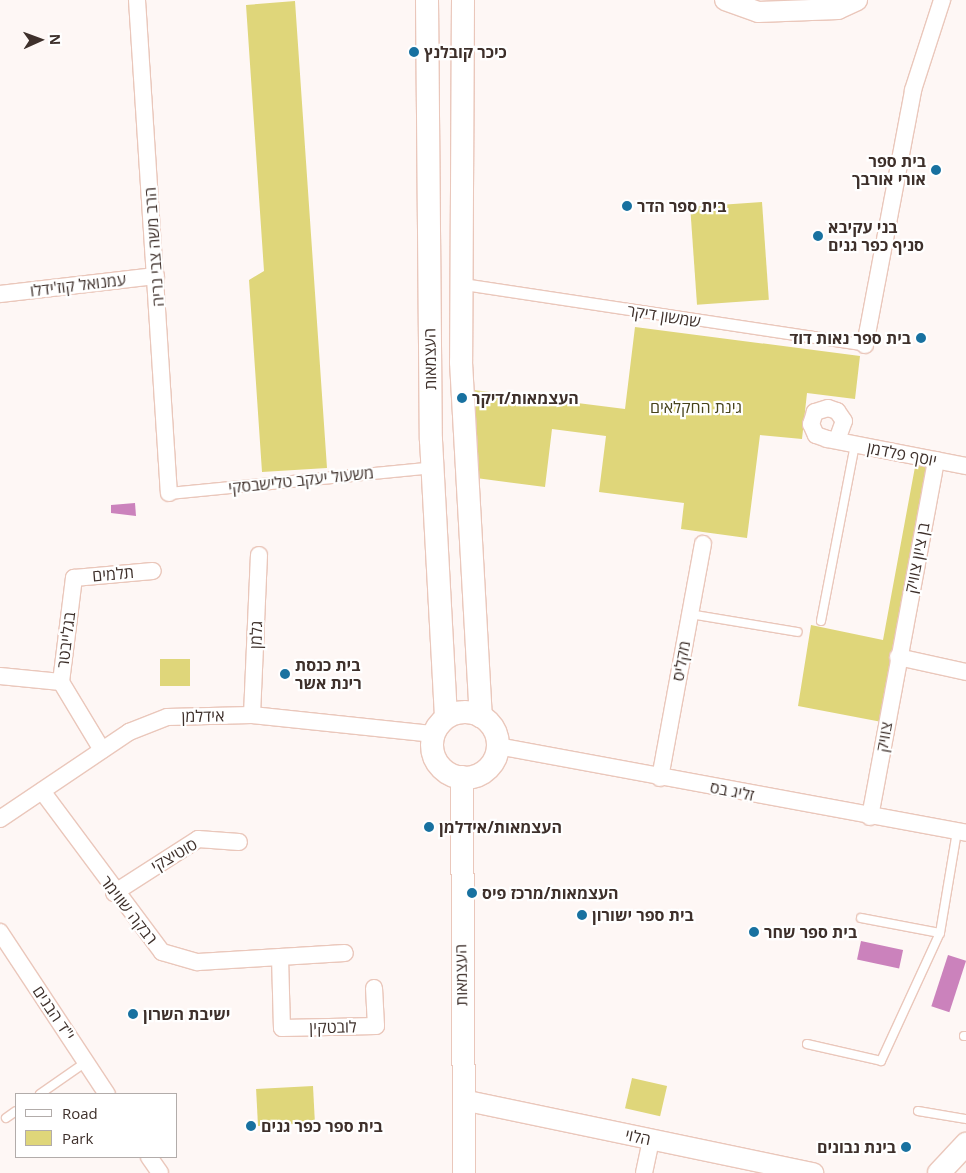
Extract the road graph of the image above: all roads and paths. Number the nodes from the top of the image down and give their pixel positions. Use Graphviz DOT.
graph roads {
  1 [pos="137,0"];
  2 [pos="427,0"];
  3 [pos="463,0"];
  4 [pos="725,0"];
  5 [pos="857,0"];
  6 [pos="942,0"];
  7 [pos="156,276"];
  8 [pos="463,284"];
  9 [pos="0,294"];
  10 [pos="865,346"];
  11 [pos="837,440"];
  12 [pos="855,445"];
  13 [pos="936,460"];
  14 [pos="966,466"];
  15 [pos="433,467"];
  16 [pos="169,493"];
  17 [pos="703,544"];
  18 [pos="259,554"];
  19 [pos="153,571"];
  20 [pos="74,578"];
  21 [pos="690,614"];
  22 [pos="821,620"];
  23 [pos="798,632"];
  24 [pos="898,657"];
  25 [pos="966,672"];
  26 [pos="0,676"];
  27 [pos="62,682"];
  28 [pos="252,715"];
  29 [pos="481,716"];
  30 [pos="440,726"];
  31 [pos="498,746"];
  32 [pos="102,750"];
  33 [pos="462,777"];
  34 [pos="660,778"];
  35 [pos="42,791"];
  36 [pos="870,817"];
  37 [pos="0,819"];
  38 [pos="962,832"];
  39 [pos="239,842"];
  40 [pos="114,892"];
  41 [pos="861,918"];
  42 [pos="0,932"];
  43 [pos="940,933"];
  44 [pos="345,953"];
  45 [pos="280,957"];
  46 [pos="374,988"];
  47 [pos="807,1044"];
  48 [pos="86,1062"];
  49 [pos="41,1093"];
  50 [pos="106,1093"];
  51 [pos="463,1100"];
  52 [pos="918,1111"];
  53 [pos="15,1112"];
  54 [pos="6,1118"];
  55 [pos="966,1119"];
  56 [pos="651,1140"];
  57 [pos="966,1144"];
  58 [pos="150,1158"];
  59 [pos="160,1173"];
  60 [pos="464,1173"];
  61 [pos="644,1173"];
  62 [pos="813,1173"];
  63 [pos="939,1173"];
  1 -- 7 [label="street, הרב משה צבי נריה"];
  2 -- 15 [label="main road, העצמאות"];
  3 -- 8 [label="main road, העצמאות"];
  4 -- 5 [label="street"];
  6 -- 10 [label="street"];
  7 -- 9 [label="street, עמנואל קוז'ידלו"];
  7 -- 16 [label="street, הרב משה צבי נריה"];
  8 -- 10 [label="street, שמשון דיקר"];
  8 -- 29 [label="main road, העצמאות"];
  11 -- 12 [label="street, יוסף פלדמן"];
  12 -- 13 [label="street, יוסף פלדמן"];
  12 -- 22 [label="lane"];
  13 -- 14 [label="street, יוסף פלדמן"];
  13 -- 24 [label="street, בן ציון צוויק"];
  15 -- 16 [label="street, משעול יעקב טלישבסקי"];
  15 -- 30 [label="main road, העצמאות"];
  17 -- 21 [label="street, מקליס"];
  18 -- 28 [label="street, גלמן"];
  19 -- 20 [label="street, תלמים"];
  20 -- 27 [label="street, בגלייבטר"];
  21 -- 23 [label="lane"];
  21 -- 34 [label="street, מקליס"];
  24 -- 25 [label="street"];
  24 -- 36 [label="street, צוויק"];
  26 -- 27 [label="street"];
  27 -- 32 [label="street, בגלייבטר"];
  28 -- 30 [label="street, אידלמן"];
  28 -- 32 [label="street, אידלמן"];
  29 -- 30 [label="main road"];
  29 -- 31 [label="main road"];
  30 -- 33 [label="main road"];
  31 -- 33 [label="main road"];
  31 -- 34 [label="street, זליג בס"];
  32 -- 35 [label="street, אידלמן"];
  33 -- 51 [label="main road, העצמאות"];
  34 -- 36 [label="street, זליג בס"];
  35 -- 37 [label="street, אידלמן"];
  35 -- 40 [label="street, רבקה שווימר"];
  36 -- 38 [label="street, זליג בס"];
  38 -- 43 [label="lane"];
  39 -- 40 [label="street, סוטיצקי"];
  40 -- 45 [label="street, רבקה שווימר"];
  41 -- 43 [label="lane"];
  42 -- 48 [label="street, י\"ד הבנים"];
  43 -- 47 [label="lane"];
  44 -- 45 [label="street, רבקה שווימר"];
  45 -- 46 [label="street, לובטקין"];
  48 -- 49 [label="lane"];
  48 -- 50 [label="street, י\"ד הבנים"];
  51 -- 56 [label="street, הלוי"];
  51 -- 60 [label="main road, העצמאות"];
  52 -- 55 [label="lane"];
  53 -- 54 [label="lane"];
  56 -- 61 [label="street"];
  56 -- 62 [label="street, הלוי"];
  57 -- 63 [label="main road"];
  58 -- 59 [label="street"];
}
